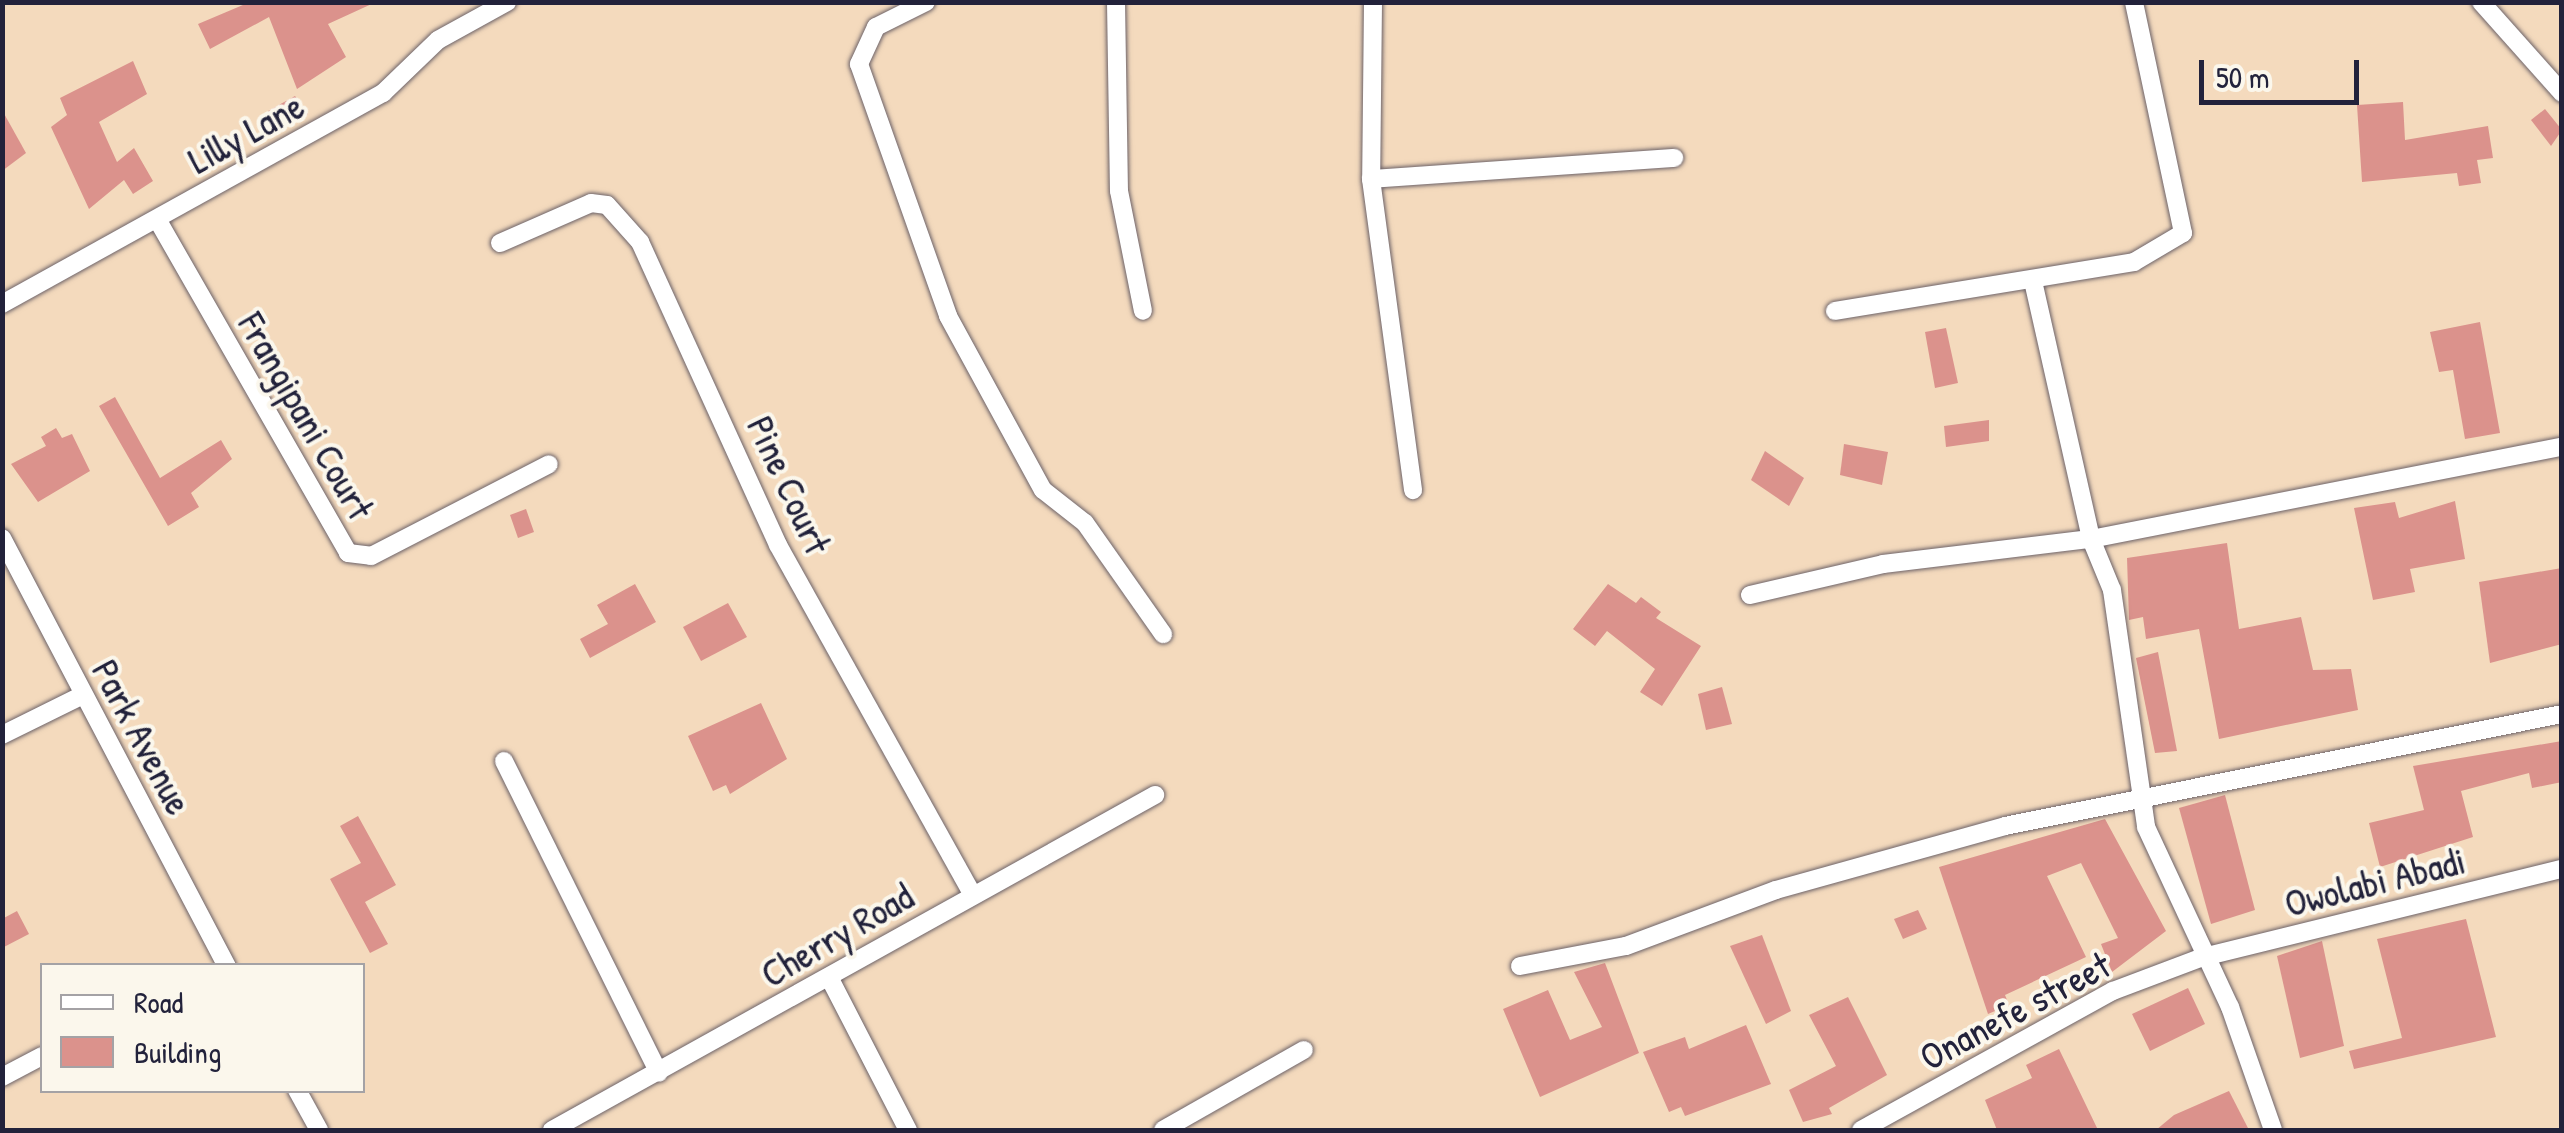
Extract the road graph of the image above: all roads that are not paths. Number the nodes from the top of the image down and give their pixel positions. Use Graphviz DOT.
graph roads {
  1 [pos="507,2"];
  2 [pos="926,2"];
  3 [pos="1116,2"];
  4 [pos="1373,2"];
  5 [pos="2134,2"];
  6 [pos="2481,2"];
  7 [pos="2562,93"];
  8 [pos="1674,158"];
  9 [pos="1371,179"];
  10 [pos="157,219"];
  11 [pos="500,243"];
  12 [pos="2033,281"];
  13 [pos="2,304"];
  14 [pos="1143,311"];
  15 [pos="1835,311"];
  16 [pos="2562,446"];
  17 [pos="550,464"];
  18 [pos="1413,490"];
  19 [pos="2,538"];
  20 [pos="2091,539"];
  21 [pos="1750,595"];
  22 [pos="1164,634"];
  23 [pos="83,695"];
  24 [pos="2562,714"];
  25 [pos="2,735"];
  26 [pos="504,761"];
  27 [pos="2141,793"];
  28 [pos="1155,795"];
  29 [pos="2562,870"];
  30 [pos="972,893"];
  31 [pos="2203,957"];
  32 [pos="221,963"];
  33 [pos="1520,966"];
  34 [pos="830,979"];
  35 [pos="1304,1050"];
  36 [pos="40,1057"];
  37 [pos="659,1073"];
  38 [pos="2,1076"];
  39 [pos="299,1093"];
  40 [pos="319,1130"];
  41 [pos="552,1130"];
  42 [pos="908,1130"];
  43 [pos="1162,1130"];
  44 [pos="1860,1130"];
  45 [pos="2273,1130"];
  1 -- 10 [label="street, Lilly Lane"];
  2 -- 22 [label="street"];
  3 -- 14 [label="street"];
  4 -- 9 [label="street"];
  5 -- 12 [label="street"];
  6 -- 7 [label="street"];
  8 -- 9 [label="street"];
  9 -- 18 [label="street"];
  10 -- 13 [label="street, Lilly Lane"];
  10 -- 17 [label="street, Frangipani Court"];
  11 -- 30 [label="street, Pine Court"];
  12 -- 15 [label="street"];
  12 -- 20 [label="street"];
  16 -- 20 [label="street"];
  19 -- 23 [label="street, Park Avenue"];
  20 -- 21 [label="street"];
  20 -- 27 [label="street"];
  23 -- 25 [label="street"];
  23 -- 32 [label="street, Park Avenue"];
  24 -- 27 [label="street"];
  26 -- 37 [label="street"];
  27 -- 31 [label="street"];
  27 -- 33 [label="street"];
  28 -- 30 [label="street, Cherry Road"];
  29 -- 31 [label="street, Owolabi Abadi"];
  30 -- 34 [label="street, Cherry Road"];
  31 -- 44 [label="street, Onanefe street"];
  31 -- 45 [label="street"];
  34 -- 37 [label="street, Cherry Road"];
  34 -- 42 [label="street"];
  35 -- 43 [label="street"];
  36 -- 38 [label="street"];
  37 -- 41 [label="street, Cherry Road"];
  39 -- 40 [label="street"];
}
